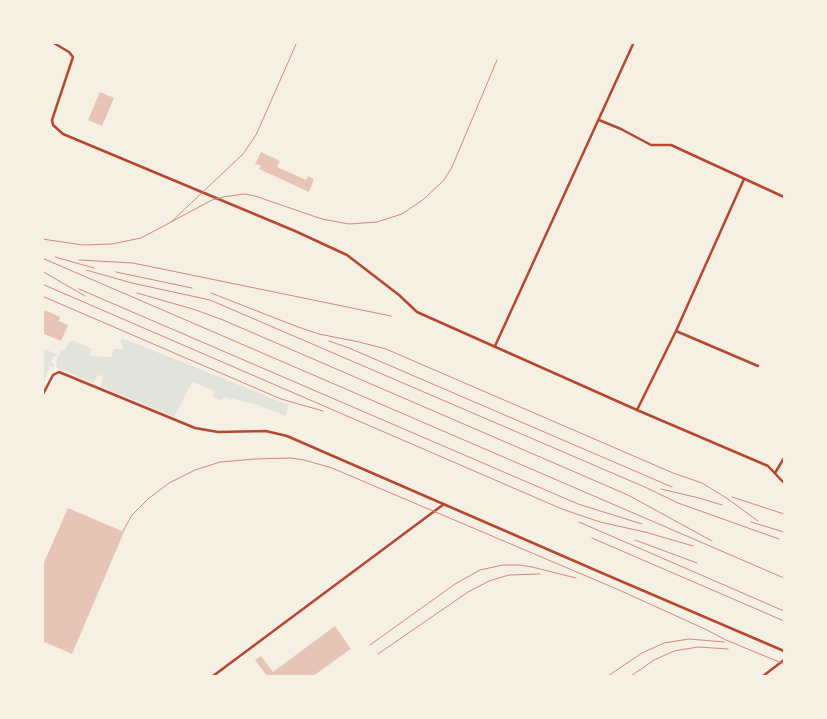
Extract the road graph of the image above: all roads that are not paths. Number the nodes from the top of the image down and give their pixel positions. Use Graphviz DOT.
graph roads {
  1 [pos="52,42"];
  2 [pos="634,42"];
  3 [pos="599,120"];
  4 [pos="744,179"];
  5 [pos="784,197"];
  6 [pos="676,331"];
  7 [pos="495,346"];
  8 [pos="758,366"];
  9 [pos="42,396"];
  10 [pos="637,410"];
  11 [pos="784,458"];
  12 [pos="776,473"];
  13 [pos="784,483"];
  14 [pos="444,504"];
  15 [pos="784,651"];
  16 [pos="784,660"];
  17 [pos="212,676"];
  18 [pos="763,676"];
  1 -- 7 [label="street"];
  2 -- 3 [label="street"];
  3 -- 4 [label="street"];
  3 -- 7 [label="street"];
  4 -- 5 [label="street"];
  4 -- 6 [label="street"];
  6 -- 8 [label="street"];
  6 -- 10 [label="street"];
  7 -- 10 [label="street"];
  9 -- 14 [label="street"];
  10 -- 12 [label="street"];
  11 -- 12 [label="street"];
  12 -- 13 [label="street"];
  14 -- 15 [label="street"];
  14 -- 17 [label="street"];
  16 -- 18 [label="street"];
}
